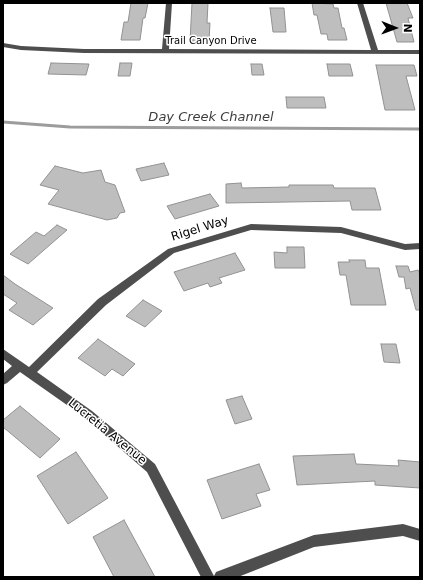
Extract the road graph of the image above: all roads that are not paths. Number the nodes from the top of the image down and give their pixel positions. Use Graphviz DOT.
graph roads {
  1 [pos="169,3"];
  2 [pos="360,3"];
  3 [pos="3,45"];
  4 [pos="165,51"];
  5 [pos="375,52"];
  6 [pos="420,52"];
  7 [pos="420,246"];
  8 [pos="3,353"];
  9 [pos="25,370"];
  10 [pos="3,380"];
  11 [pos="420,535"];
  12 [pos="208,577"];
  13 [pos="221,577"];
  1 -- 4 [label="street"];
  2 -- 5 [label="street"];
  3 -- 4 [label="street, Trail Canyon Drive"];
  4 -- 5 [label="street, Trail Canyon Drive"];
  5 -- 6 [label="street, Trail Canyon Drive"];
  7 -- 9 [label="street, Rigel Way"];
  8 -- 9 [label="street, Lucretia Avenue"];
  9 -- 10 [label="street, Rigel Way"];
  9 -- 12 [label="street, Lucretia Avenue"];
  11 -- 13 [label="street"];
}
